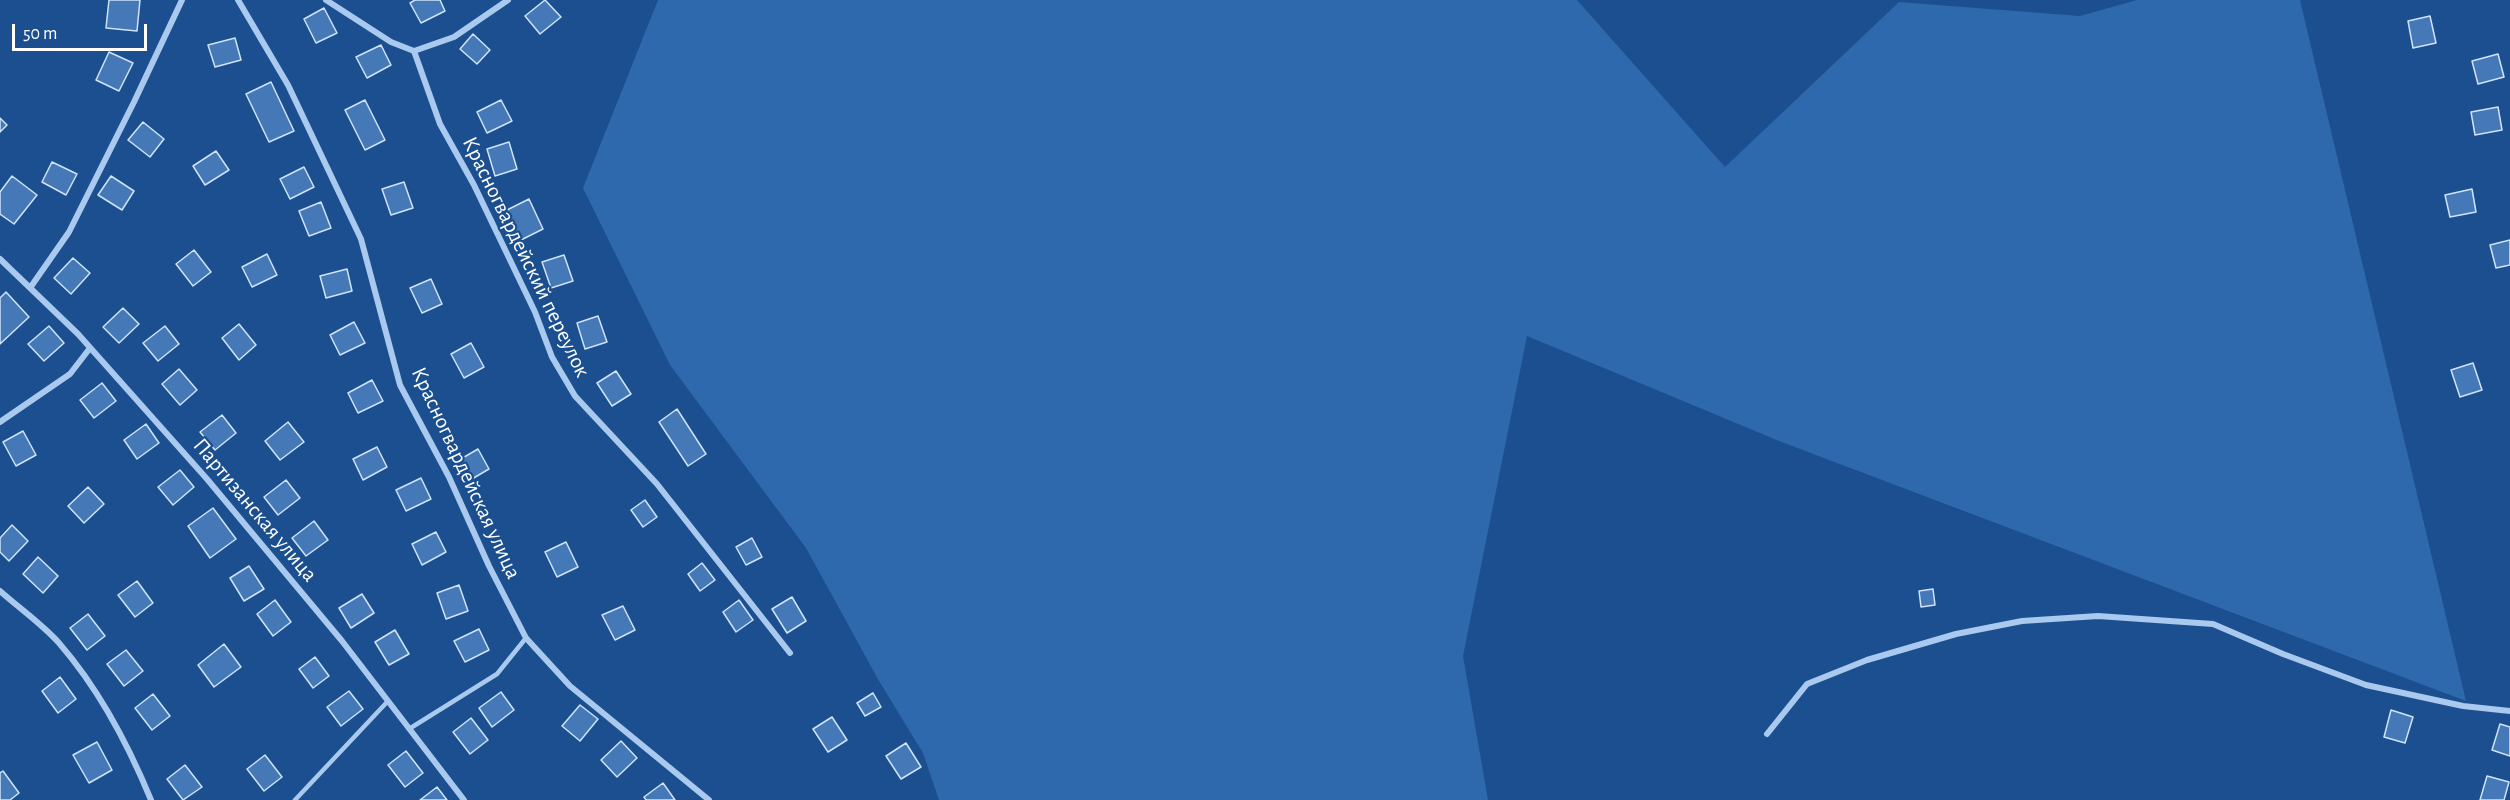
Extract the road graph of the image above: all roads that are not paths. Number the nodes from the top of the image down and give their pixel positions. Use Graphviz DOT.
graph roads {
  1 [pos="182,0"];
  2 [pos="238,0"];
  3 [pos="326,0"];
  4 [pos="508,0"];
  5 [pos="414,51"];
  6 [pos="0,259"];
  7 [pos="30,288"];
  8 [pos="90,348"];
  9 [pos="0,422"];
  10 [pos="0,591"];
  11 [pos="526,638"];
  12 [pos="790,653"];
  13 [pos="388,701"];
  14 [pos="2510,711"];
  15 [pos="409,729"];
  16 [pos="1767,734"];
  17 [pos="151,800"];
  18 [pos="295,800"];
  19 [pos="464,800"];
  20 [pos="709,800"];
  1 -- 7 [label="street"];
  2 -- 11 [label="street, Красногвардейская улица"];
  3 -- 5 [label="street"];
  4 -- 5 [label="street"];
  5 -- 12 [label="street, Красногвардейский переулок"];
  6 -- 7 [label="street, Партизанская улица"];
  7 -- 8 [label="street, Партизанская улица"];
  8 -- 9 [label="street"];
  8 -- 13 [label="street, Партизанская улица"];
  10 -- 17 [label="street"];
  11 -- 15 [label="lane"];
  11 -- 20 [label="street, Красногвардейская улица"];
  13 -- 15 [label="street, Партизанская улица"];
  13 -- 18 [label="lane"];
  14 -- 16 [label="street"];
  15 -- 19 [label="street, Партизанская улица"];
}
